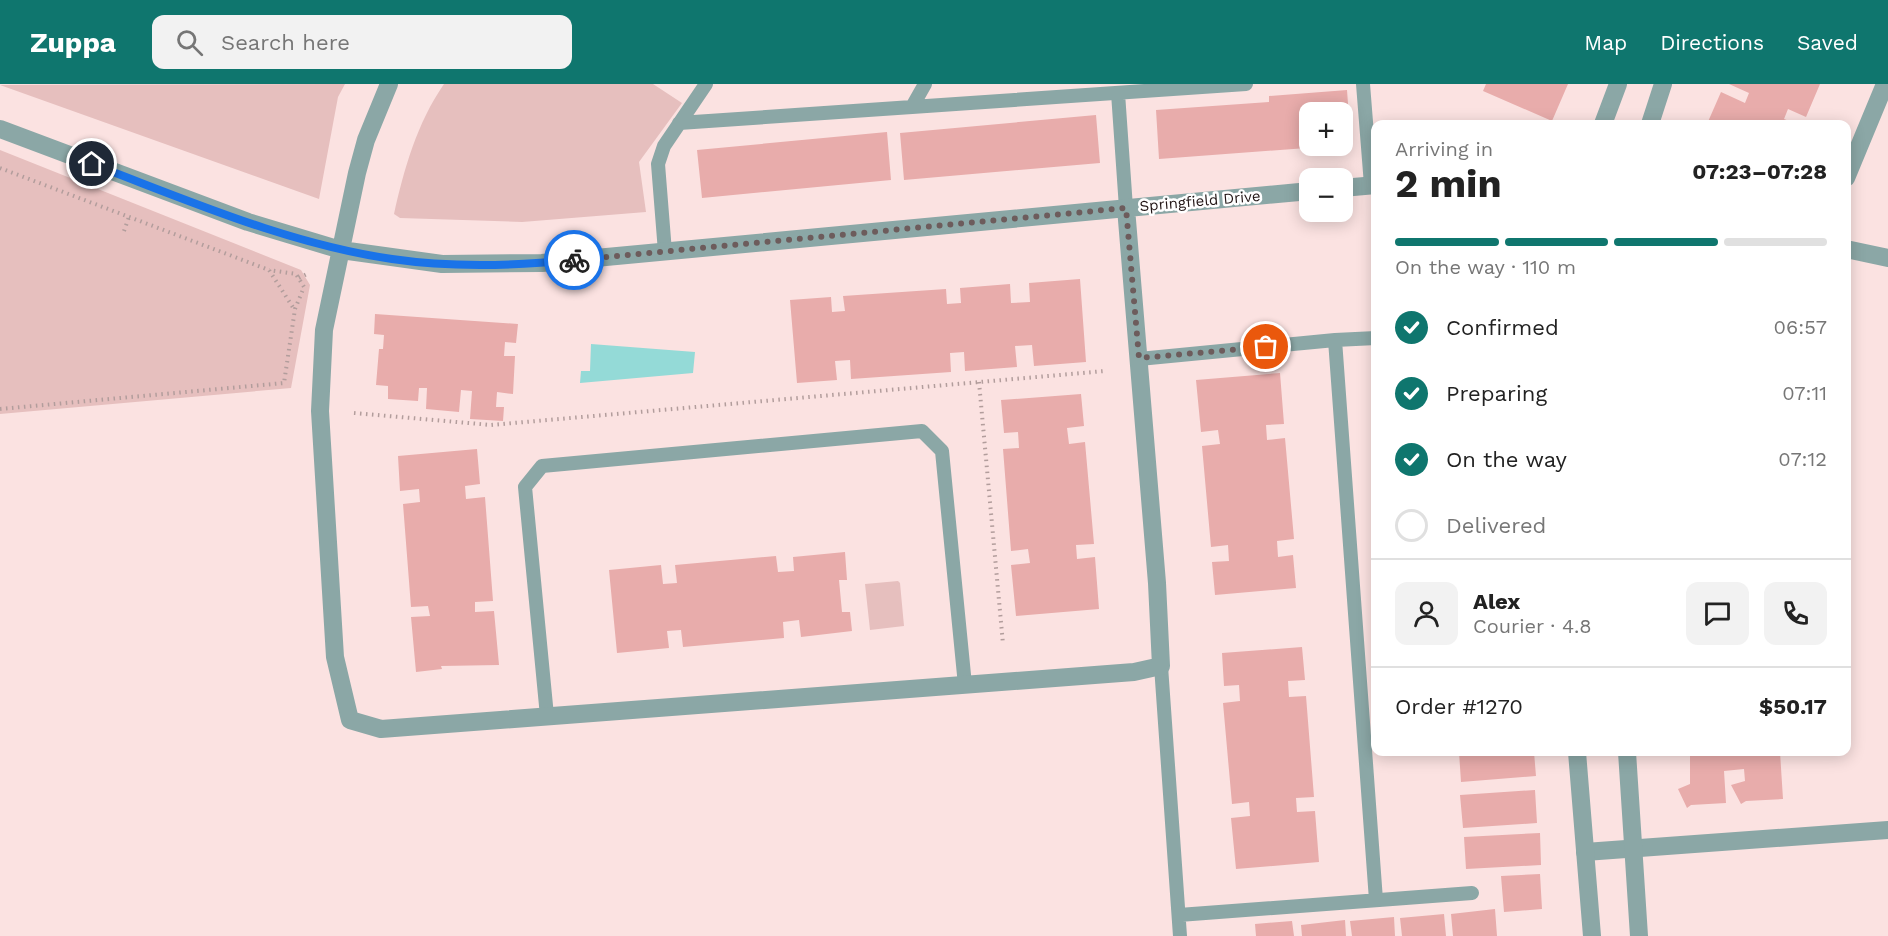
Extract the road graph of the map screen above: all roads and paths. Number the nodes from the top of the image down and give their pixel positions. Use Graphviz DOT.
graph roads {
  1 [pos="389,84"];
  2 [pos="706,84"];
  3 [pos="925,84"];
  4 [pos="1246,84"];
  5 [pos="1363,84"];
  6 [pos="1618,84"];
  7 [pos="1663,84"];
  8 [pos="1885,84"];
  9 [pos="1118,93"];
  10 [pos="912,107"];
  11 [pos="1605,120"];
  12 [pos="1651,120"];
  13 [pos="679,123"];
  14 [pos="0,129"];
  15 [pos="1371,165"];
  16 [pos="1851,166"];
  17 [pos="0,168"];
  18 [pos="1371,185"];
  19 [pos="1353,187"];
  20 [pos="1299,192"];
  21 [pos="1126,208"];
  22 [pos="129,217"];
  23 [pos="124,231"];
  24 [pos="341,250"];
  25 [pos="1851,250"];
  26 [pos="665,252"];
  27 [pos="1888,258"];
  28 [pos="269,270"];
  29 [pos="307,274"];
  30 [pos="299,278"];
  31 [pos="295,309"];
  32 [pos="1371,338"];
  33 [pos="1335,340"];
  34 [pos="1139,358"];
  35 [pos="1105,370"];
  36 [pos="979,382"];
  37 [pos="0,409"];
  38 [pos="354,413"];
  39 [pos="1003,644"];
  40 [pos="1161,666"];
  41 [pos="965,684"];
  42 [pos="547,716"];
  43 [pos="1577,756"];
  44 [pos="1627,756"];
  45 [pos="1888,830"];
  46 [pos="1633,848"];
  47 [pos="1585,852"];
  48 [pos="1472,893"];
  49 [pos="1376,900"];
  50 [pos="1179,915"];
  51 [pos="1180,936"];
  52 [pos="1592,936"];
  53 [pos="1639,936"];
  1 -- 24 [label="street"];
  2 -- 13 [label="lane"];
  3 -- 10 [label="lane"];
  4 -- 9 [label="lane"];
  5 -- 15 [label="lane"];
  6 -- 11 [label="street"];
  7 -- 12 [label="street"];
  8 -- 16 [label="street"];
  9 -- 10 [label="lane"];
  9 -- 21 [label="lane"];
  10 -- 13 [label="lane"];
  13 -- 26 [label="lane"];
  14 -- 24 [label="street, Springfield Drive"];
  17 -- 22 [label="path"];
  18 -- 19 [label="street"];
  20 -- 21 [label="street, Springfield Drive"];
  21 -- 26 [label="street, Springfield Drive"];
  21 -- 34 [label="street"];
  22 -- 23 [label="path"];
  22 -- 28 [label="path"];
  24 -- 26 [label="street, Springfield Drive"];
  24 -- 42 [label="street"];
  25 -- 27 [label="street"];
  28 -- 30 [label="path"];
  28 -- 31 [label="path"];
  29 -- 30 [label="path"];
  30 -- 31 [label="path"];
  31 -- 37 [label="path"];
  32 -- 33 [label="lane"];
  33 -- 34 [label="lane"];
  33 -- 49 [label="lane"];
  34 -- 40 [label="street"];
  35 -- 36 [label="path"];
  36 -- 38 [label="path"];
  36 -- 39 [label="path"];
  40 -- 41 [label="street"];
  40 -- 50 [label="lane"];
  41 -- 42 [label="street"];
  41 -- 42 [label="lane"];
  43 -- 47 [label="street"];
  44 -- 46 [label="street"];
  45 -- 46 [label="street"];
  46 -- 47 [label="street"];
  46 -- 53 [label="street"];
  47 -- 52 [label="street"];
  48 -- 49 [label="lane"];
  49 -- 50 [label="lane"];
  50 -- 51 [label="lane"];
}
